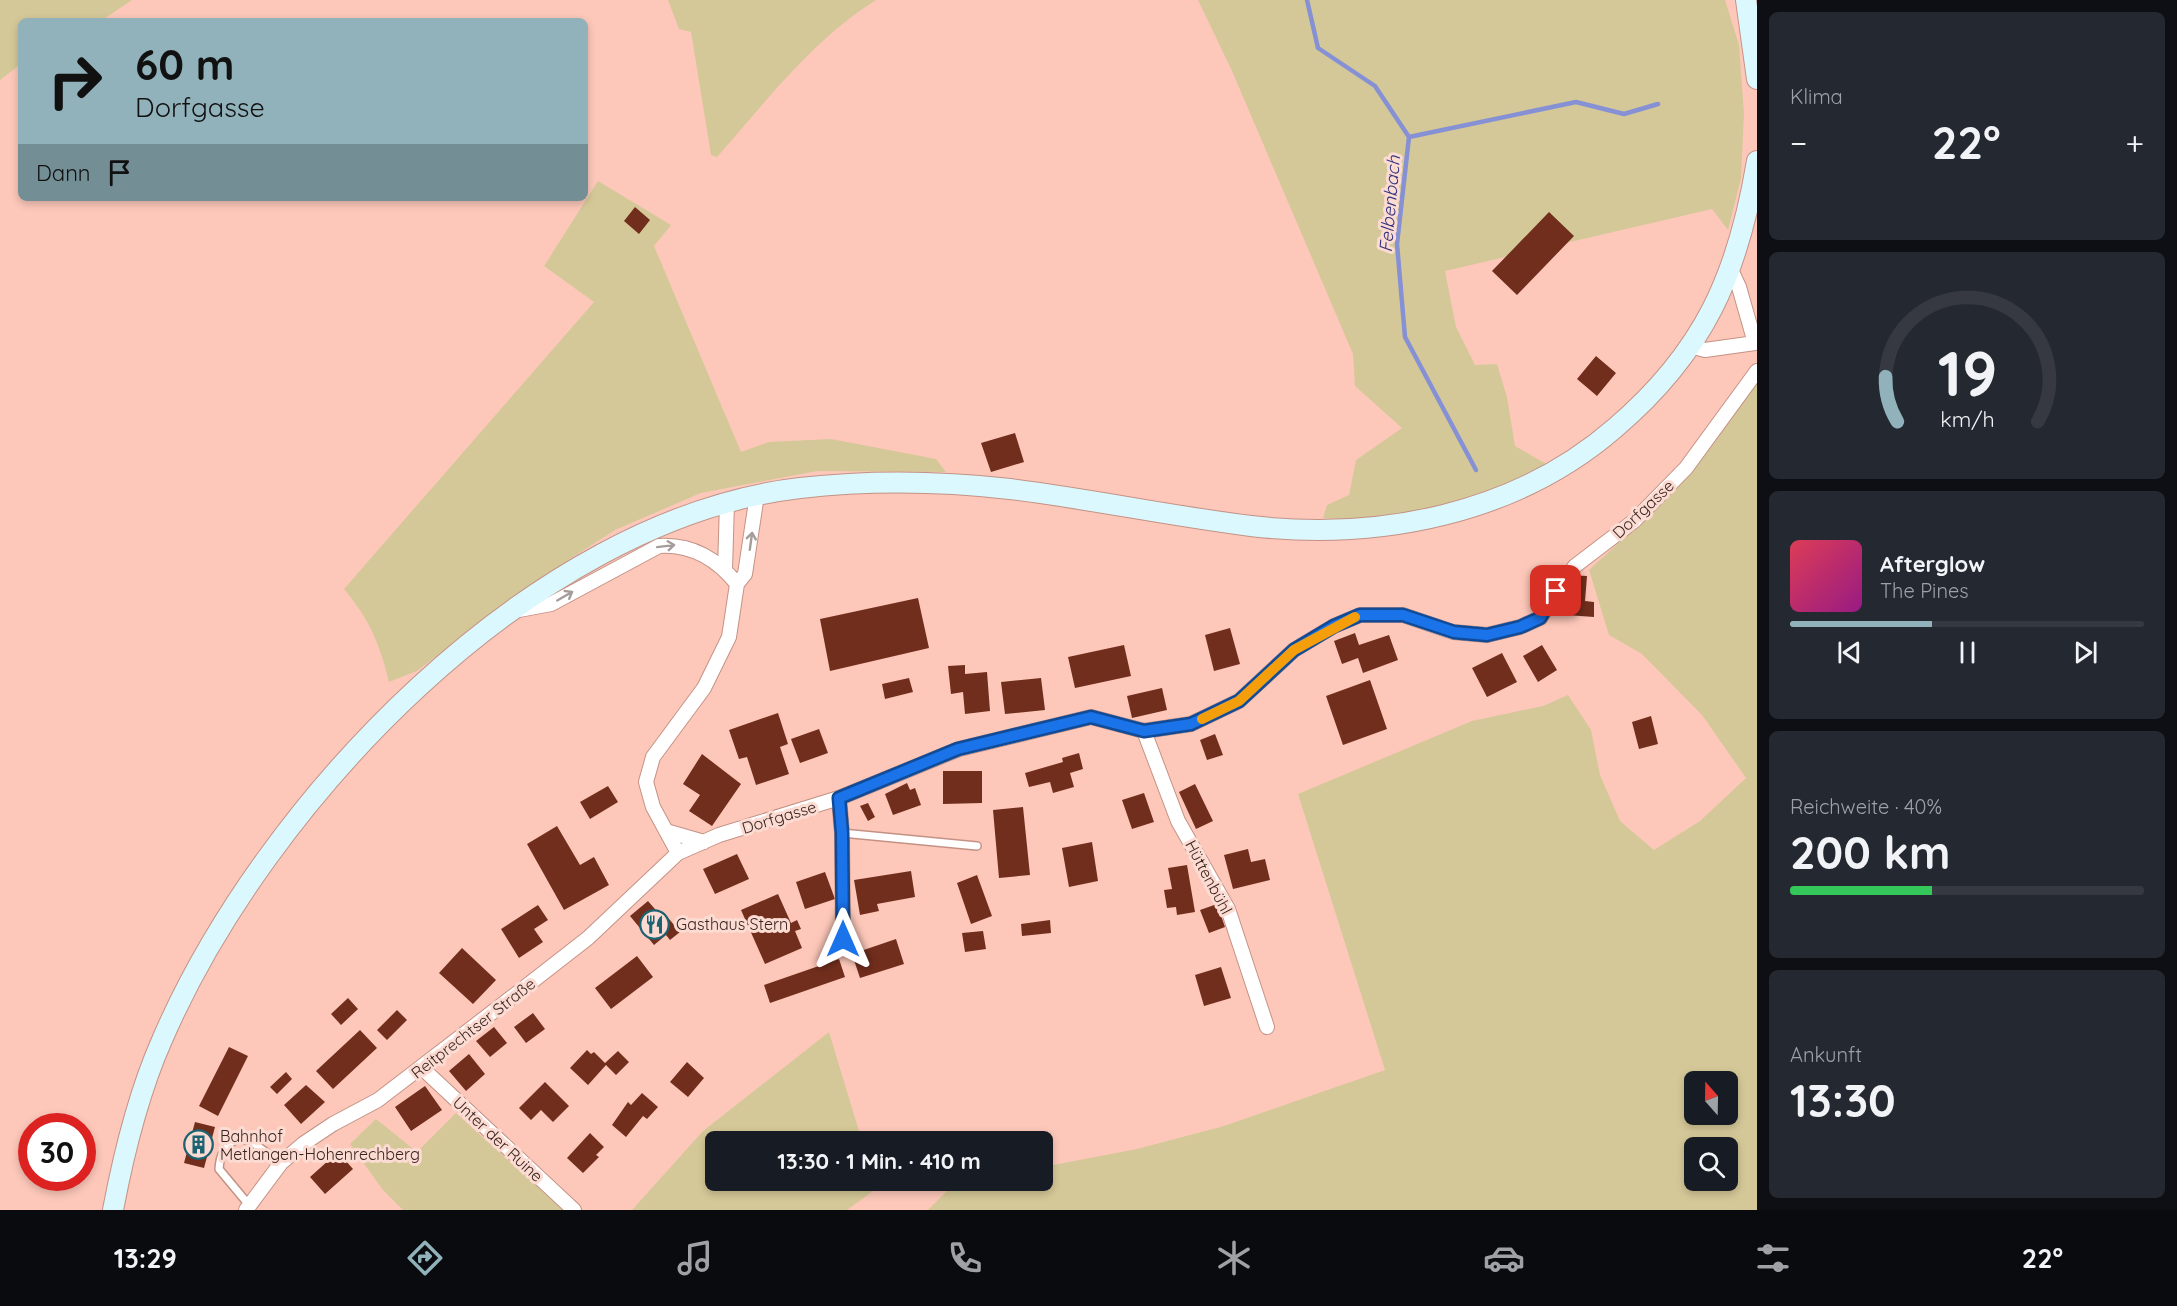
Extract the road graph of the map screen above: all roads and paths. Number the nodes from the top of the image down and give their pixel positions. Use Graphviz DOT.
graph roads {
  1 [pos="1746,0"];
  2 [pos="1757,79"];
  3 [pos="1757,161"];
  4 [pos="1731,270"];
  5 [pos="1756,344"];
  6 [pos="1690,346"];
  7 [pos="1757,371"];
  8 [pos="757,495"];
  9 [pos="727,503"];
  10 [pos="634,538"];
  11 [pos="613,569"];
  12 [pos="725,569"];
  13 [pos="737,584"];
  14 [pos="512,611"];
  15 [pos="1144,731"];
  16 [pos="839,798"];
  17 [pos="666,831"];
  18 [pos="842,833"];
  19 [pos="704,842"];
  20 [pos="977,846"];
  21 [pos="678,853"];
  22 [pos="843,939"];
  23 [pos="1267,1027"];
  24 [pos="422,1068"];
  25 [pos="281,1163"];
  26 [pos="248,1207"];
  27 [pos="113,1210"];
  28 [pos="574,1210"];
  1 -- 2 [label="main road"];
  3 -- 4 [label="main road"];
  4 -- 5 [label="street"];
  4 -- 6 [label="main road"];
  5 -- 6 [label="street"];
  6 -- 8 [label="main road"];
  7 -- 15 [label="street, Dorfgasse"];
  8 -- 9 [label="main road"];
  13 -- 8 [label="street, one-way"];
  9 -- 10 [label="main road"];
  9 -- 12 [label="street"];
  10 -- 11 [label="lane"];
  10 -- 14 [label="main road"];
  11 -- 12 [label="street, one-way"];
  14 -- 11 [label="street, one-way"];
  12 -- 13 [label="street"];
  13 -- 17 [label="street"];
  14 -- 27 [label="main road"];
  15 -- 16 [label="street, Dorfgasse"];
  15 -- 23 [label="street, Hüttenbühl"];
  16 -- 18 [label="street"];
  16 -- 19 [label="street, Dorfgasse"];
  17 -- 19 [label="street"];
  17 -- 21 [label="street"];
  18 -- 20 [label="lane"];
  18 -- 22 [label="street"];
  19 -- 21 [label="street, Dorfgasse"];
  21 -- 24 [label="street, Reitprechtser Straße"];
  24 -- 25 [label="street, Reitprechtser Straße"];
  24 -- 28 [label="street, Unter der Ruine"];
  25 -- 26 [label="street, Reitprechtser Straße"];
  25 -- 26 [label="lane"];
}
